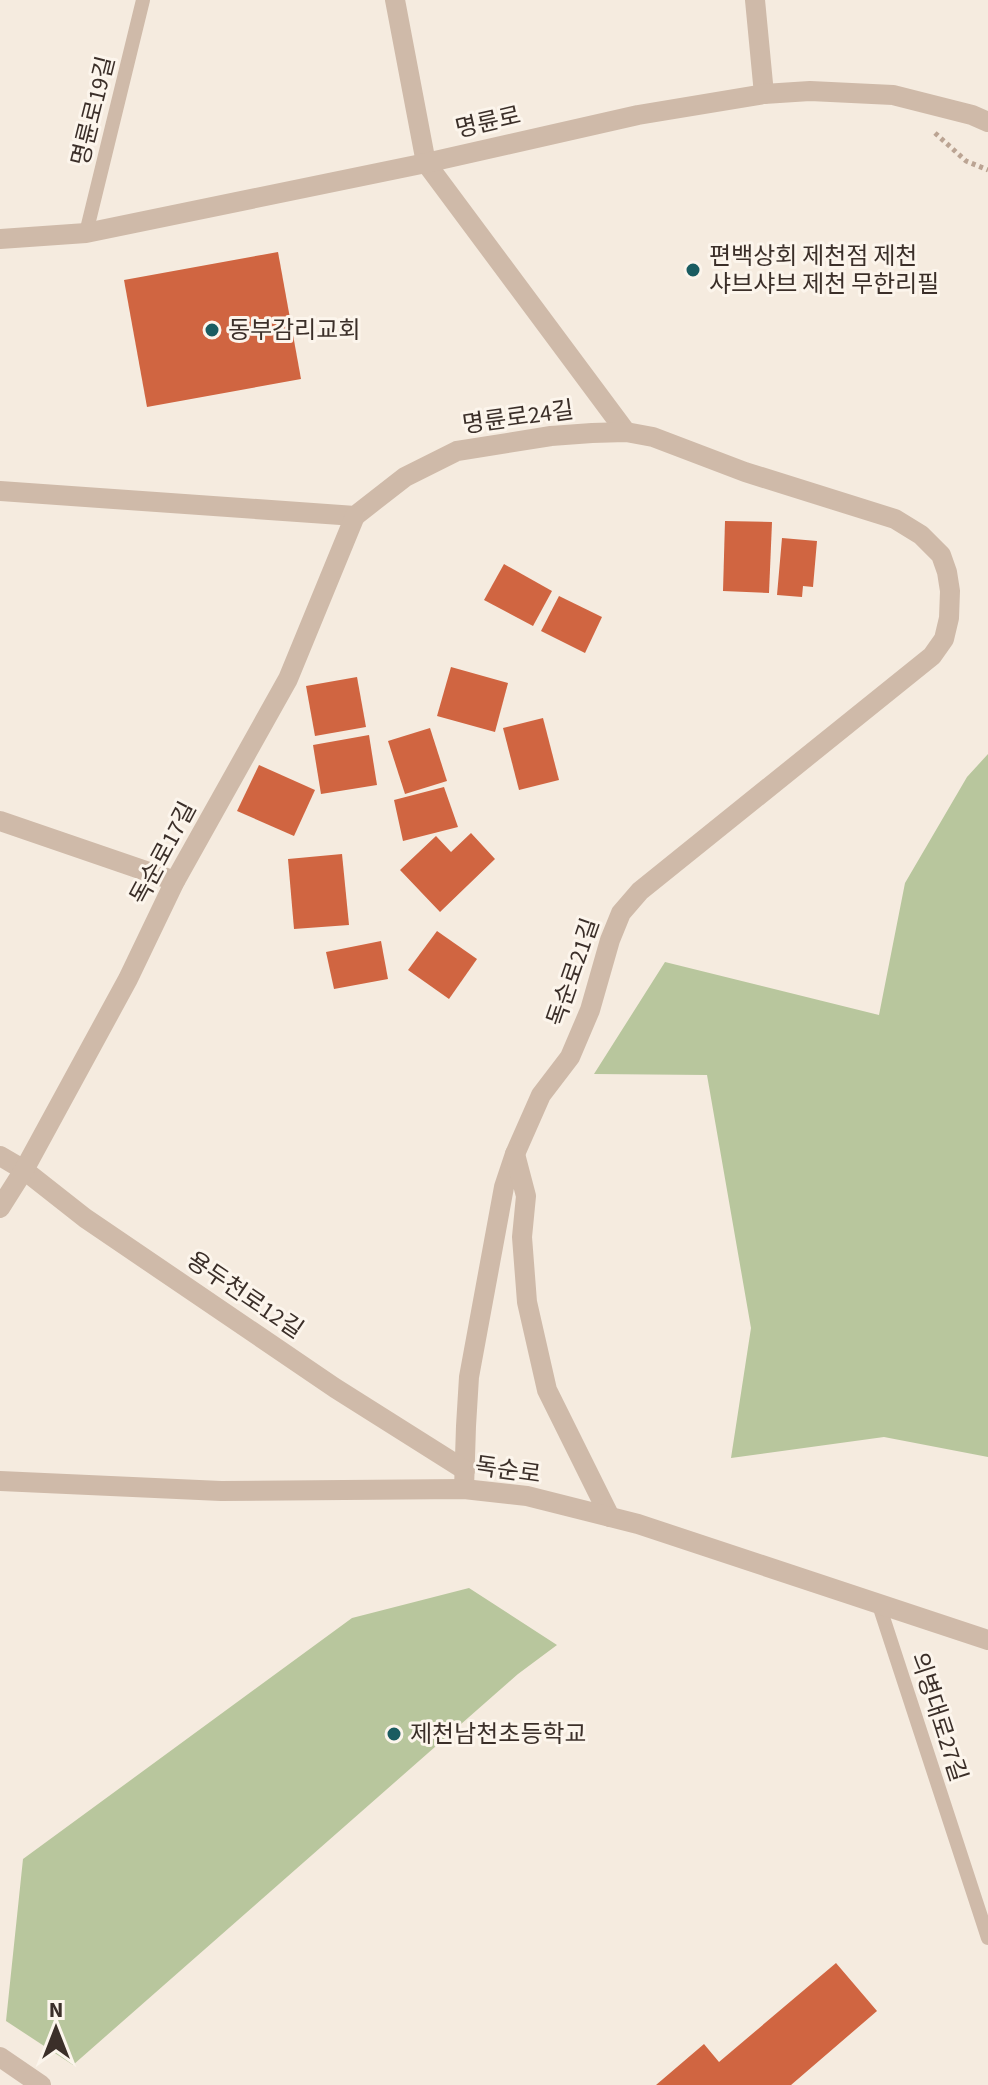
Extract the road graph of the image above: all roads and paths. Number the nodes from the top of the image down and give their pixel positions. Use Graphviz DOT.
graph roads {
  1 [pos="143,0"];
  2 [pos="395,0"];
  3 [pos="755,0"];
  4 [pos="764,94"];
  5 [pos="988,122"];
  6 [pos="426,163"];
  7 [pos="86,233"];
  8 [pos="0,239"];
  9 [pos="626,432"];
  10 [pos="0,491"];
  11 [pos="355,516"];
  12 [pos="941,555"];
  13 [pos="0,821"];
  14 [pos="175,881"];
  15 [pos="515,1154"];
  16 [pos="0,1156"];
  17 [pos="24,1170"];
  18 [pos="0,1208"];
  19 [pos="465,1479"];
  20 [pos="0,1481"];
  21 [pos="610,1517"];
  22 [pos="878,1602"];
  23 [pos="988,1640"];
  24 [pos="988,1938"];
  25 [pos="0,2057"];
  26 [pos="29,2082"];
  1 -- 7 [label="lane, 명륜로19길"];
  2 -- 6 [label="street"];
  3 -- 4 [label="street"];
  4 -- 5 [label="street, 명륜로"];
  4 -- 6 [label="street, 명륜로"];
  6 -- 7 [label="street, 명륜로"];
  6 -- 9 [label="street"];
  7 -- 8 [label="street, 명륜로"];
  9 -- 11 [label="street, 명륜로24길"];
  9 -- 12 [label="street, 명륜로24길"];
  10 -- 11 [label="street"];
  11 -- 14 [label="street, 독순로17길"];
  12 -- 15 [label="street, 독순로21길"];
  13 -- 14 [label="street"];
  14 -- 17 [label="street, 독순로17길"];
  15 -- 19 [label="street, 독순로21길"];
  15 -- 21 [label="street"];
  16 -- 17 [label="street, 용두천로12길"];
  17 -- 18 [label="street, 독순로17길"];
  17 -- 19 [label="street, 용두천로12길"];
  19 -- 20 [label="street, 독순로"];
  19 -- 21 [label="street, 독순로"];
  21 -- 22 [label="street, 독순로"];
  22 -- 23 [label="street, 독순로"];
  22 -- 24 [label="lane, 의병대로27길"];
  25 -- 26 [label="street"];
}
